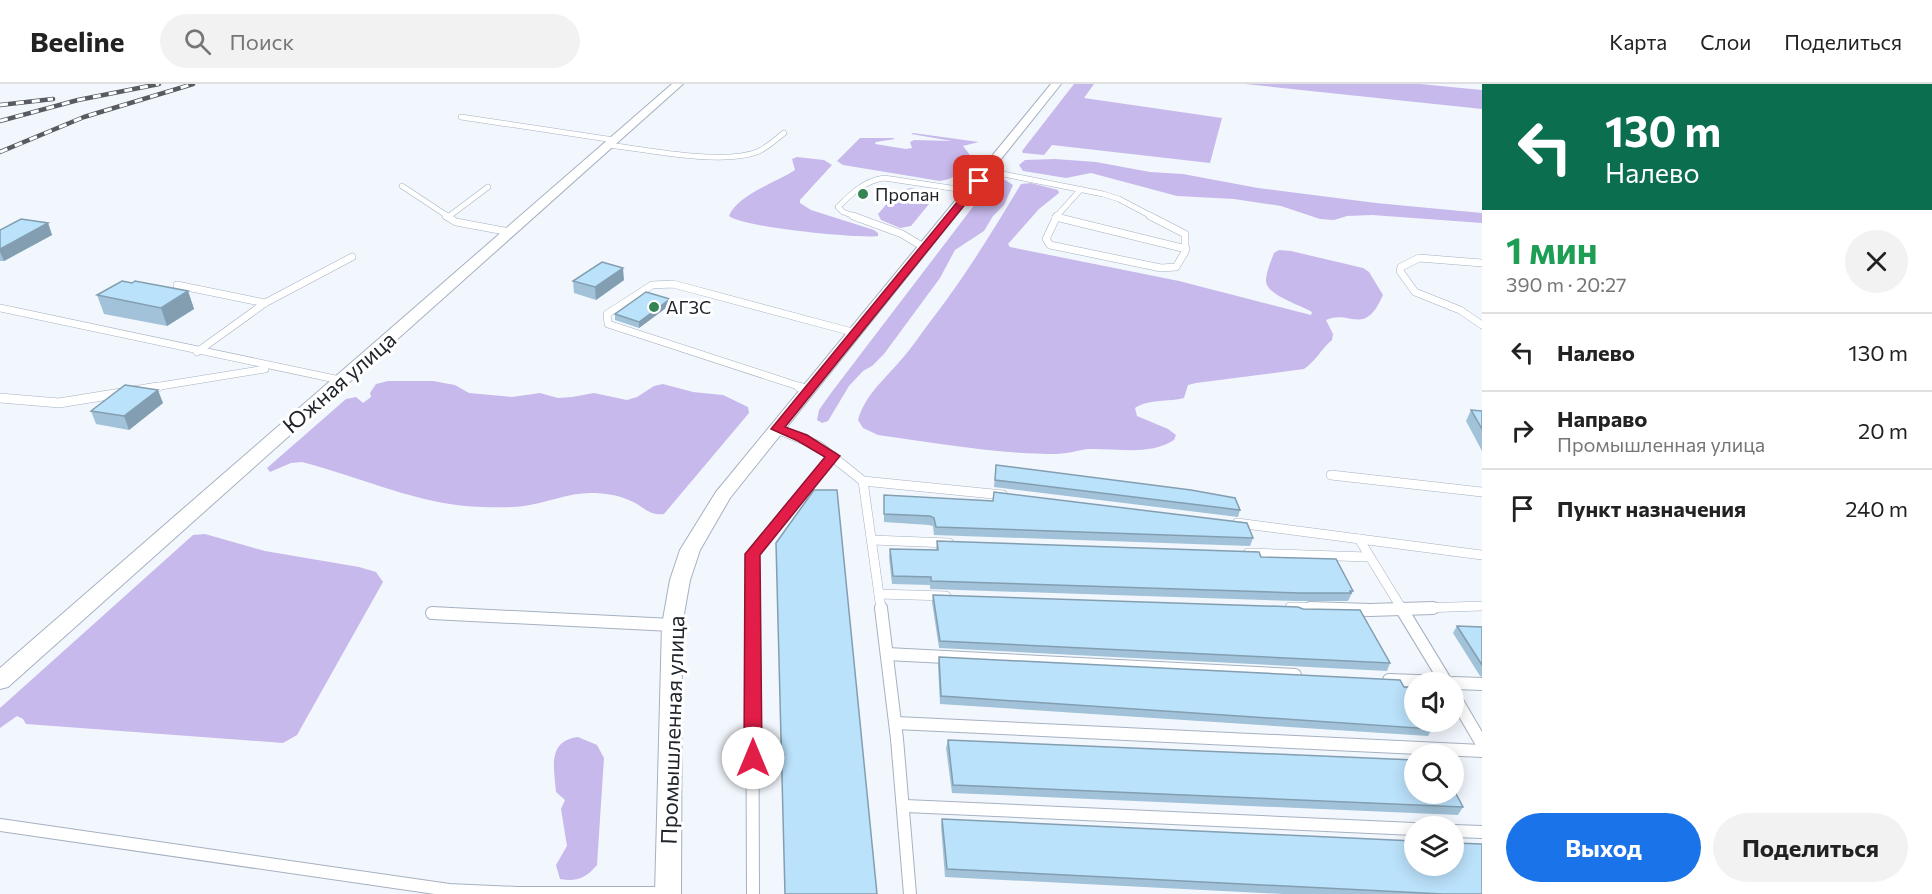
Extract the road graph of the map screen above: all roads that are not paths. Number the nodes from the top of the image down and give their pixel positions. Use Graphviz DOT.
graph roads {
  1 [pos="678,84"];
  2 [pos="1056,84"];
  3 [pos="461,117"];
  4 [pos="784,133"];
  5 [pos="611,143"];
  6 [pos="987,171"];
  7 [pos="402,186"];
  8 [pos="488,187"];
  9 [pos="1081,189"];
  10 [pos="971,191"];
  11 [pos="448,217"];
  12 [pos="1056,217"];
  13 [pos="510,232"];
  14 [pos="925,248"];
  15 [pos="1186,249"];
  16 [pos="352,256"];
  17 [pos="1482,263"];
  18 [pos="177,285"];
  19 [pos="265,303"];
  20 [pos="0,308"];
  21 [pos="1482,325"];
  22 [pos="856,333"];
  23 [pos="197,352"];
  24 [pos="274,368"];
  25 [pos="340,380"];
  26 [pos="809,390"];
  27 [pos="0,398"];
  28 [pos="777,429"];
  29 [pos="833,456"];
  30 [pos="1330,474"];
  31 [pos="863,481"];
  32 [pos="1482,492"];
  33 [pos="1011,496"];
  34 [pos="1228,522"];
  35 [pos="1359,539"];
  36 [pos="872,540"];
  37 [pos="954,543"];
  38 [pos="1238,553"];
  39 [pos="1482,555"];
  40 [pos="1368,557"];
  41 [pos="879,594"];
  42 [pos="963,597"];
  43 [pos="1482,606"];
  44 [pos="1274,607"];
  45 [pos="1399,609"];
  46 [pos="432,613"];
  47 [pos="672,625"];
  48 [pos="887,654"];
  49 [pos="1439,672"];
  50 [pos="1302,675"];
  51 [pos="1373,679"];
  52 [pos="1404,680"];
  53 [pos="0,681"];
  54 [pos="1464,683"];
  55 [pos="1482,684"];
  56 [pos="1464,713"];
  57 [pos="896,723"];
  58 [pos="1482,744"];
  59 [pos="1482,752"];
  60 [pos="905,806"];
  61 [pos="0,825"];
  62 [pos="1404,829"];
  63 [pos="1464,831"];
  64 [pos="1482,832"];
  65 [pos="668,893"];
  66 [pos="753,894"];
  67 [pos="910,894"];
  68 [pos="920,894"];
  1 -- 5 [label="street, Южная улица"];
  2 -- 6 [label="street, Промышленная улица"];
  3 -- 5 [label="lane"];
  4 -- 5 [label="lane"];
  5 -- 13 [label="street, Южная улица"];
  6 -- 9 [label="lane"];
  6 -- 10 [label="street, Промышленная улица"];
  7 -- 11 [label="lane"];
  8 -- 11 [label="lane"];
  9 -- 12 [label="lane"];
  9 -- 15 [label="lane"];
  10 -- 14 [label="street, Промышленная улица"];
  10 -- 14 [label="lane"];
  11 -- 13 [label="lane"];
  12 -- 15 [label="lane"];
  12 -- 15 [label="lane"];
  13 -- 25 [label="street, Южная улица"];
  14 -- 22 [label="street, Промышленная улица"];
  16 -- 19 [label="lane"];
  17 -- 21 [label="lane"];
  18 -- 19 [label="lane"];
  19 -- 23 [label="lane"];
  20 -- 23 [label="lane"];
  22 -- 26 [label="street, Промышленная улица"];
  22 -- 26 [label="lane"];
  23 -- 24 [label="lane"];
  24 -- 25 [label="lane"];
  24 -- 27 [label="lane"];
  25 -- 53 [label="street, Южная улица"];
  26 -- 28 [label="street, Промышленная улица"];
  28 -- 29 [label="lane"];
  28 -- 47 [label="street, Промышленная улица"];
  29 -- 31 [label="lane"];
  29 -- 66 [label="lane"];
  30 -- 32 [label="lane"];
  31 -- 33 [label="lane"];
  31 -- 36 [label="lane"];
  34 -- 35 [label="lane"];
  35 -- 39 [label="lane"];
  35 -- 40 [label="lane"];
  36 -- 37 [label="lane"];
  36 -- 41 [label="lane"];
  38 -- 40 [label="lane"];
  40 -- 45 [label="lane"];
  41 -- 42 [label="lane"];
  41 -- 48 [label="lane"];
  43 -- 45 [label="lane"];
  44 -- 45 [label="lane"];
  45 -- 49 [label="lane"];
  46 -- 47 [label="lane"];
  47 -- 65 [label="street, Промышленная улица"];
  48 -- 50 [label="lane"];
  48 -- 57 [label="lane"];
  51 -- 52 [label="lane"];
  54 -- 55 [label="lane"];
  56 -- 58 [label="lane"];
  57 -- 59 [label="lane"];
  57 -- 60 [label="lane"];
  60 -- 62 [label="lane"];
  60 -- 67 [label="lane"];
  61 -- 65 [label="lane"];
  63 -- 64 [label="lane"];
  67 -- 68 [label="lane"];
}
